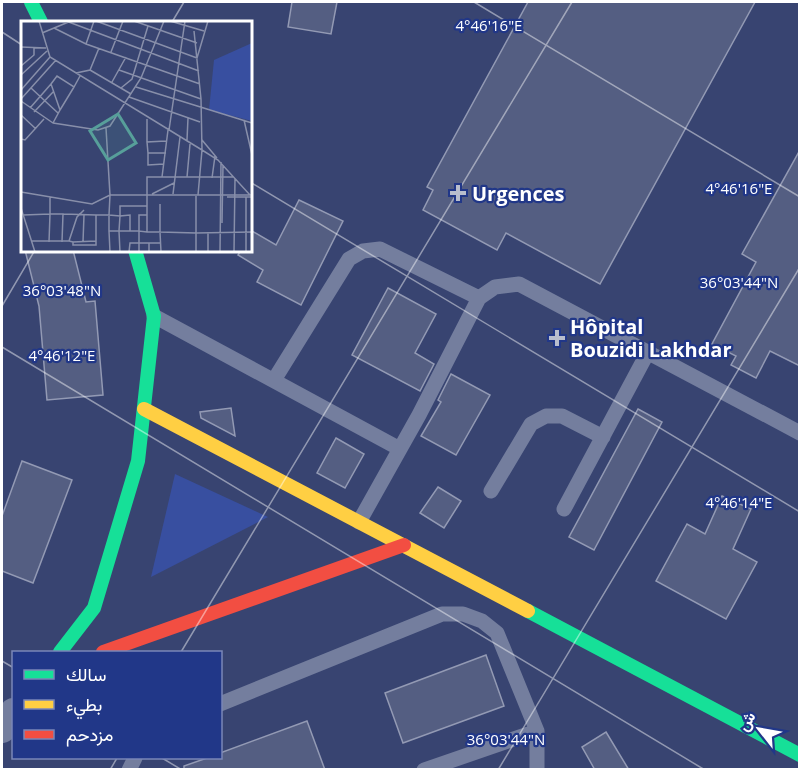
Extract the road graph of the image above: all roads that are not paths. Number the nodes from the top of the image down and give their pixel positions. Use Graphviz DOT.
graph roads {
  1 [pos="31,2"];
  2 [pos="40,21"];
  3 [pos="136,252"];
  4 [pos="479,298"];
  5 [pos="154,316"];
  6 [pos="648,352"];
  7 [pos="274,380"];
  8 [pos="144,409"];
  9 [pos="800,433"];
  10 [pos="603,437"];
  11 [pos="400,448"];
  12 [pos="491,491"];
  13 [pos="564,508"];
  14 [pos="359,522"];
  15 [pos="404,545"];
  16 [pos="61,651"];
  17 [pos="106,651"];
  18 [pos="222,703"];
  19 [pos="12,716"];
  20 [pos="2,728"];
  21 [pos="537,731"];
  22 [pos="800,755"];
  23 [pos="424,770"];
  24 [pos="537,770"];
  1 -- 2 [label="street"];
  3 -- 5 [label="street"];
  4 -- 6 [label="lane"];
  4 -- 7 [label="lane"];
  4 -- 11 [label="lane"];
  5 -- 7 [label="lane"];
  5 -- 8 [label="street"];
  6 -- 9 [label="lane"];
  6 -- 10 [label="lane"];
  7 -- 11 [label="lane"];
  8 -- 14 [label="street"];
  8 -- 16 [label="street"];
  10 -- 12 [label="lane"];
  10 -- 13 [label="lane"];
  11 -- 14 [label="lane"];
  14 -- 15 [label="street"];
  15 -- 17 [label="street"];
  15 -- 22 [label="street"];
  18 -- 21 [label="lane"];
  19 -- 20 [label="street"];
  21 -- 23 [label="lane"];
  21 -- 24 [label="lane"];
}
